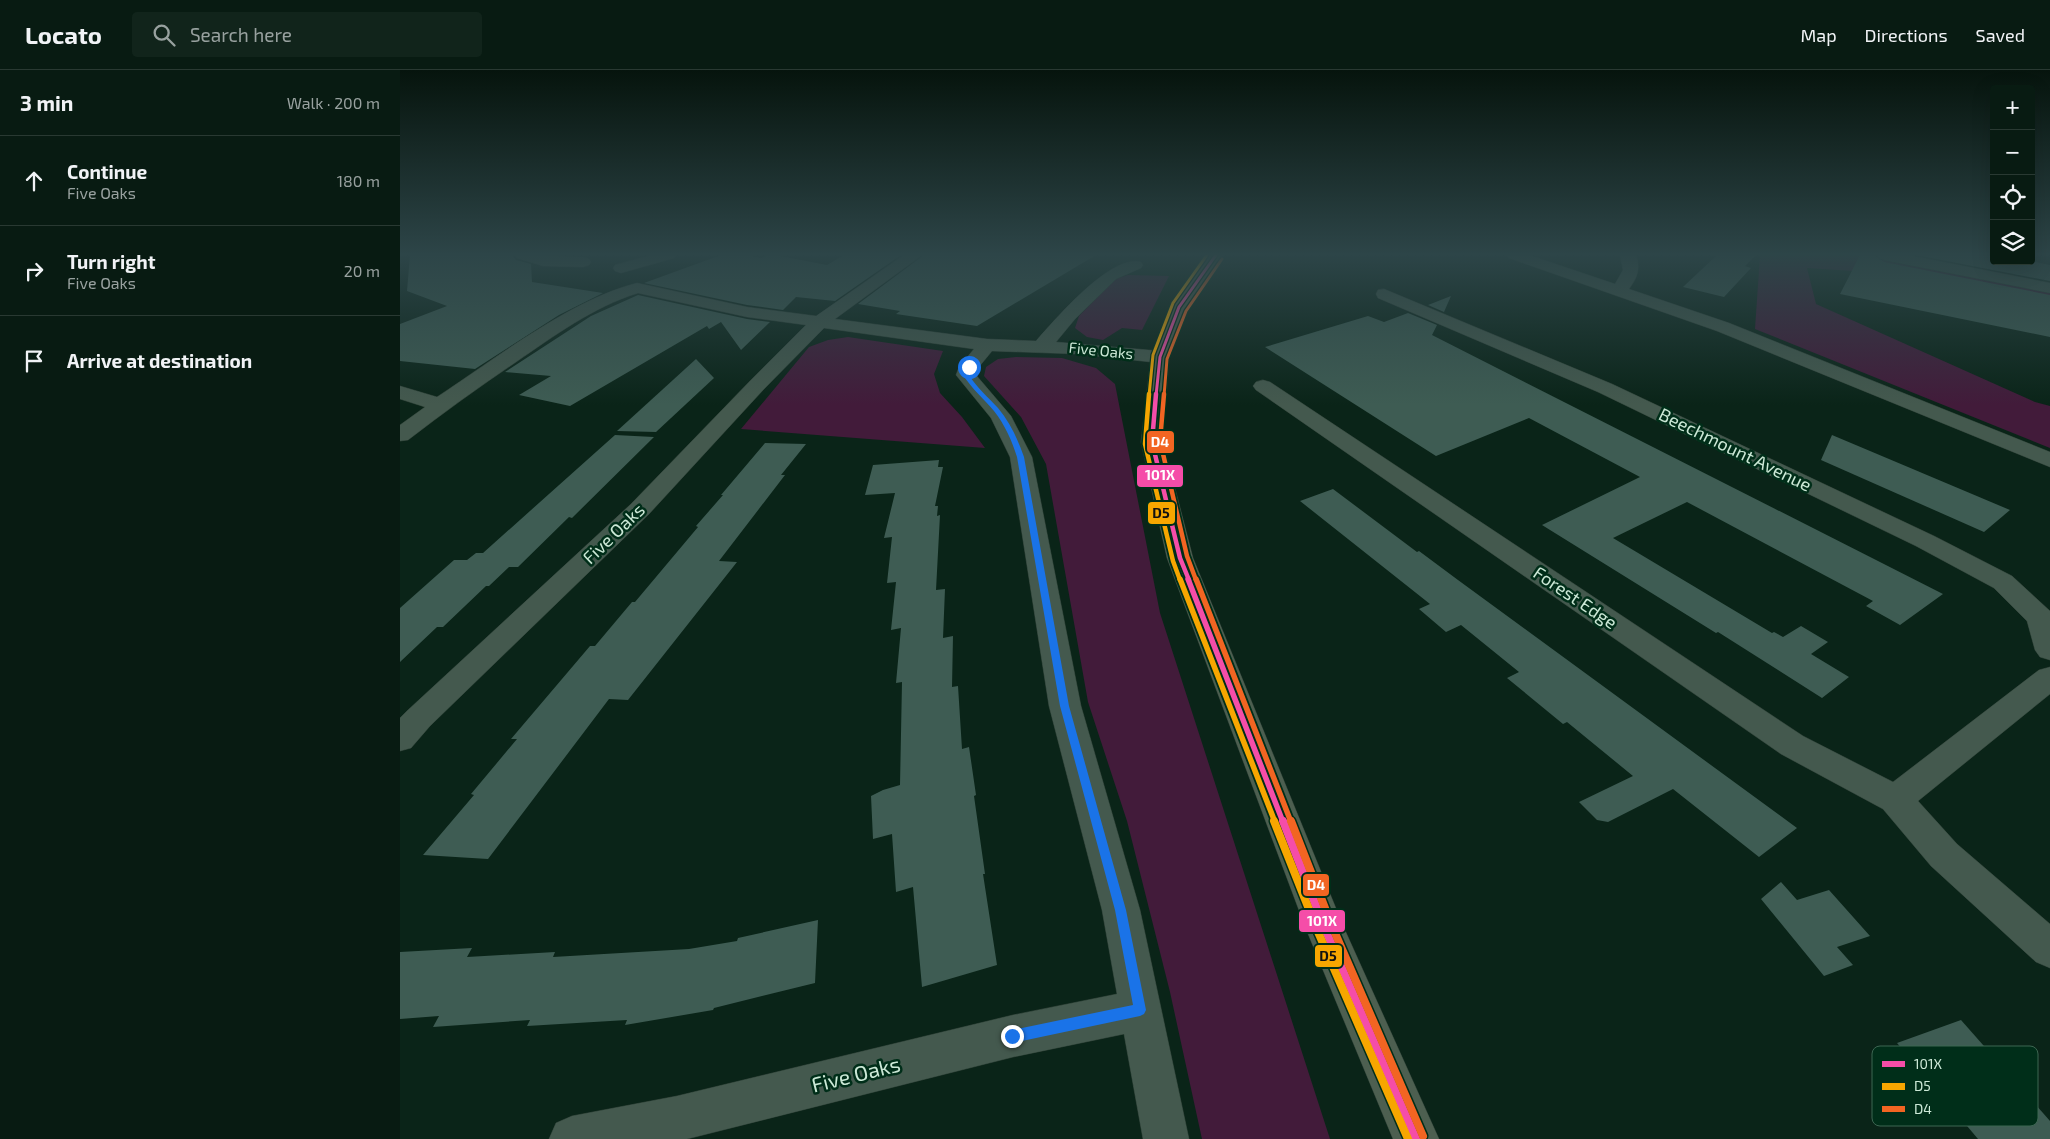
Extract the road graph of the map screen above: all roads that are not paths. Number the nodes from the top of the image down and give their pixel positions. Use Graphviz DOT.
graph roads {
  1 [pos="595,305"];
  2 [pos="715,305"];
  3 [pos="844,305"];
  4 [pos="1079,305"];
  5 [pos="1180,305"];
  6 [pos="1410,305"];
  7 [pos="1661,305"];
  8 [pos="821,321"];
  9 [pos="987,345"];
  10 [pos="1042,346"];
  11 [pos="1160,357"];
  12 [pos="1262,386"];
  13 [pos="400,392"];
  14 [pos="440,405"];
  15 [pos="400,435"];
  16 [pos="2050,460"];
  17 [pos="2050,650"];
  18 [pos="2050,678"];
  19 [pos="400,739"];
  20 [pos="1895,799"];
  21 [pos="2050,949"];
  22 [pos="1140,1010"];
  23 [pos="572,1139"];
  24 [pos="1166,1139"];
  25 [pos="1416,1139"];
  1 -- 14 [label="street, Five Oaks"];
  2 -- 8 [label="street, Five Oaks"];
  3 -- 8 [label="street, Five Oaks"];
  4 -- 10 [label="street, Five Oaks"];
  5 -- 11 [label="main road"];
  6 -- 17 [label="street, Beechmount Avenue"];
  7 -- 16 [label="street"];
  8 -- 9 [label="street, Five Oaks"];
  8 -- 19 [label="street, Five Oaks"];
  9 -- 10 [label="street, Five Oaks"];
  9 -- 22 [label="street"];
  10 -- 11 [label="street, Five Oaks"];
  11 -- 25 [label="main road"];
  12 -- 20 [label="street, Forest Edge"];
  13 -- 14 [label="street"];
  14 -- 15 [label="street, Five Oaks"];
  18 -- 20 [label="street"];
  20 -- 21 [label="street"];
  22 -- 23 [label="street, Five Oaks"];
  22 -- 24 [label="street"];
}
